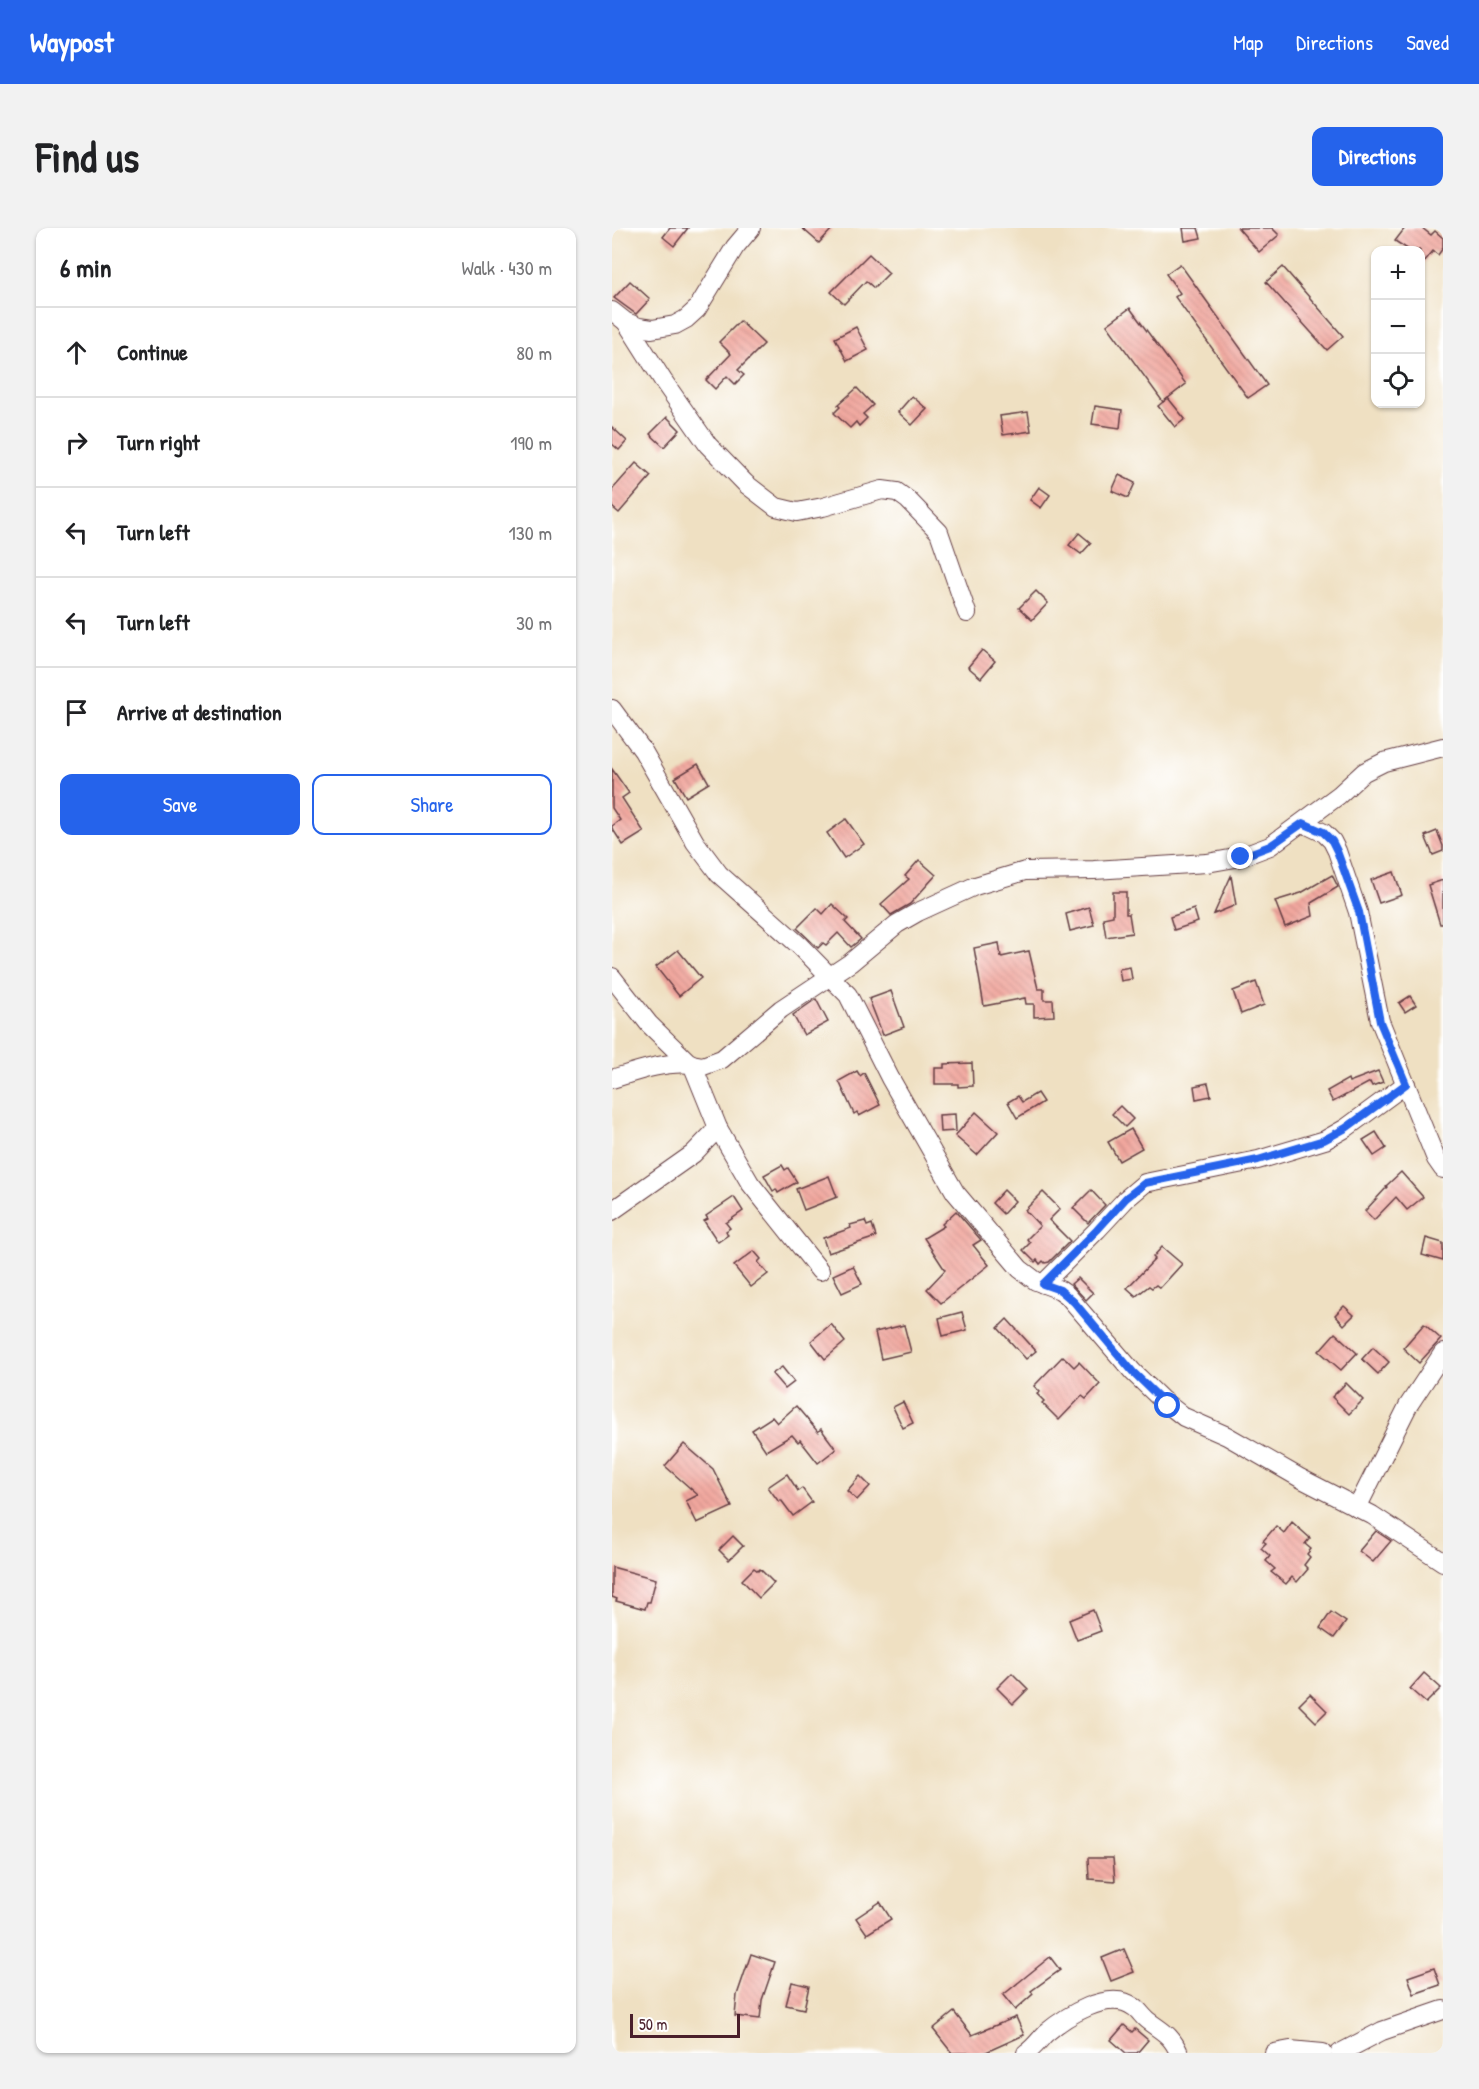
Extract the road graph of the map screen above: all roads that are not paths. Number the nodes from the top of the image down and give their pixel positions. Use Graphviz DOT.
graph roads {
  1 [pos="751,228"];
  2 [pos="619,316"];
  3 [pos="967,613"];
  4 [pos="612,709"];
  5 [pos="1443,747"];
  6 [pos="1303,823"];
  7 [pos="829,976"];
  8 [pos="612,977"];
  9 [pos="692,1064"];
  10 [pos="612,1079"];
  11 [pos="1406,1084"];
  12 [pos="718,1128"];
  13 [pos="1443,1169"];
  14 [pos="612,1211"];
  15 [pos="820,1271"];
  16 [pos="1043,1284"];
  17 [pos="1443,1353"];
  18 [pos="1357,1508"];
  19 [pos="1443,1562"];
  20 [pos="1443,2010"];
  21 [pos="1026,2053"];
  22 [pos="1179,2053"];
  23 [pos="1274,2053"];
  24 [pos="1323,2053"];
  25 [pos="1340,2053"];
  1 -- 2 [label="street"];
  2 -- 3 [label="street"];
  4 -- 7 [label="street"];
  5 -- 6 [label="street"];
  6 -- 7 [label="street"];
  6 -- 11 [label="street"];
  7 -- 9 [label="street"];
  7 -- 16 [label="street"];
  8 -- 9 [label="street"];
  9 -- 10 [label="street"];
  9 -- 12 [label="street"];
  11 -- 13 [label="street"];
  11 -- 16 [label="street"];
  12 -- 14 [label="street"];
  12 -- 15 [label="street"];
  16 -- 18 [label="street"];
  17 -- 18 [label="street"];
  18 -- 19 [label="street"];
  20 -- 25 [label="street"];
  21 -- 22 [label="street"];
  23 -- 24 [label="street"];
}
